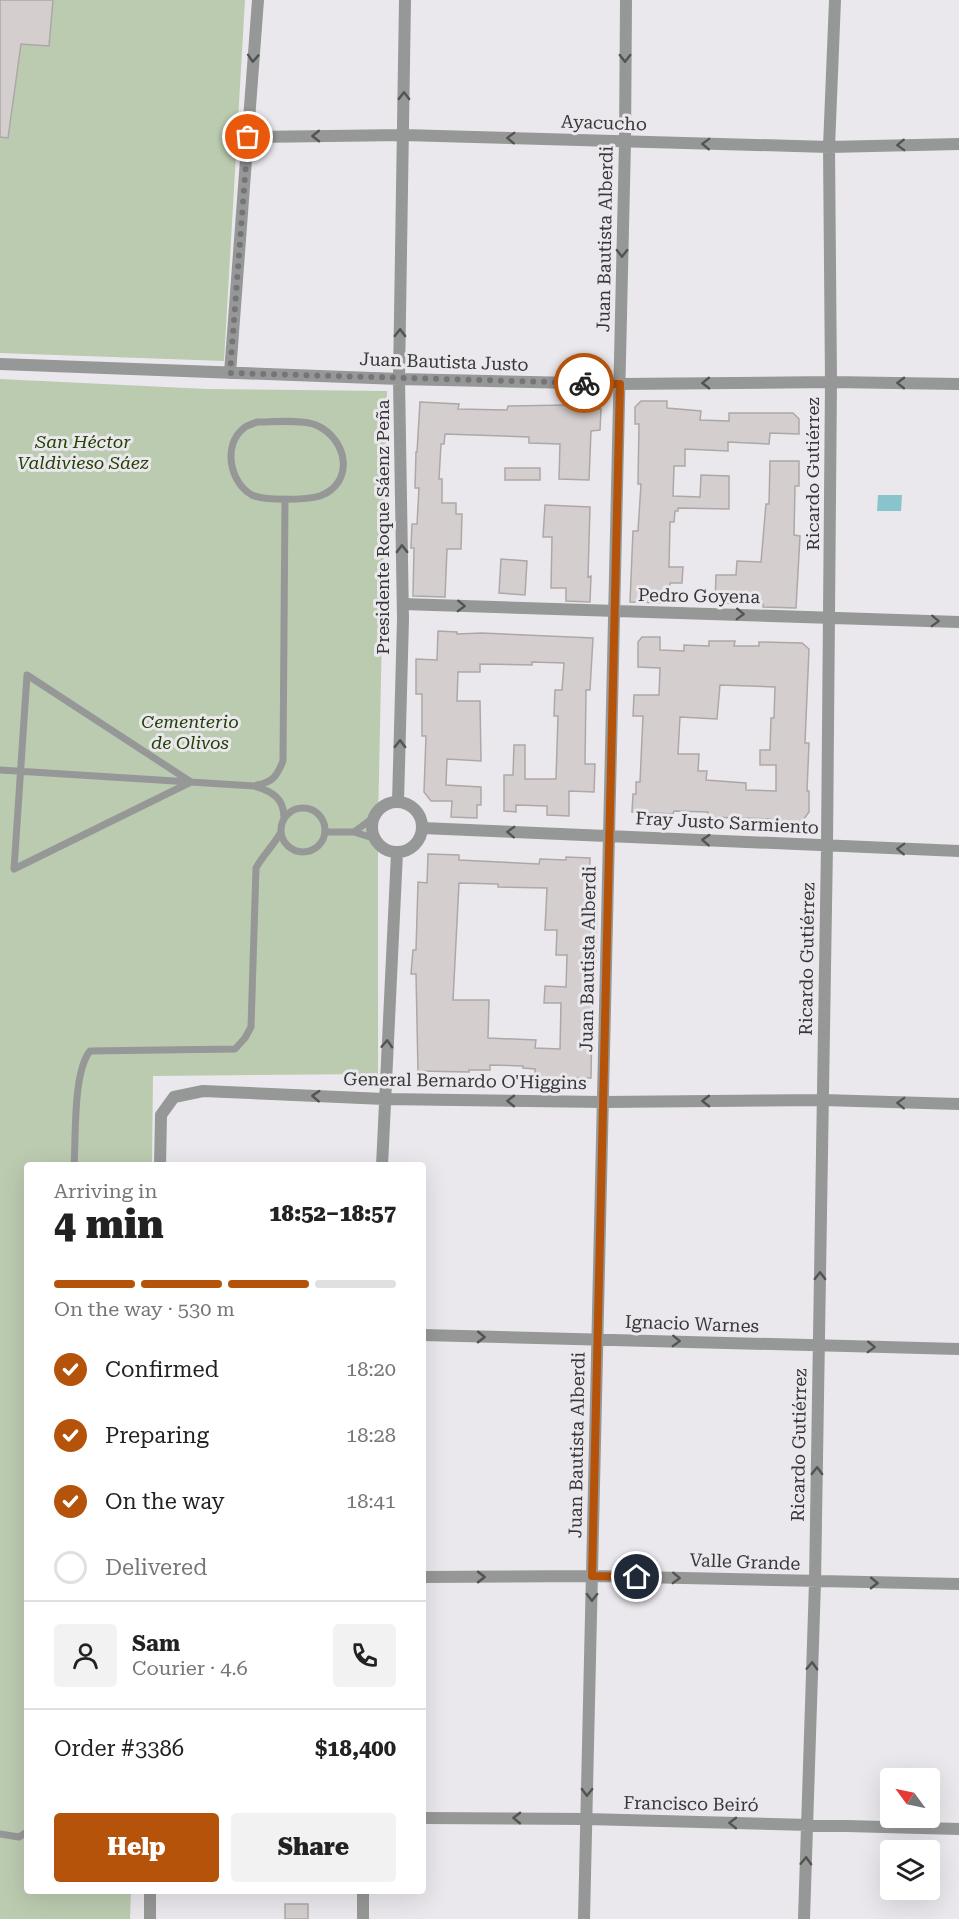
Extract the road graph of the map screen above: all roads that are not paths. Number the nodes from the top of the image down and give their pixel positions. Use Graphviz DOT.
graph roads {
  1 [pos="258,0"];
  2 [pos="405,0"];
  3 [pos="626,0"];
  4 [pos="835,0"];
  5 [pos="403,135"];
  6 [pos="248,137"];
  7 [pos="625,142"];
  8 [pos="959,144"];
  9 [pos="829,147"];
  10 [pos="0,364"];
  11 [pos="230,373"];
  12 [pos="399,379"];
  13 [pos="831,382"];
  14 [pos="620,384"];
  15 [pos="959,384"];
  16 [pos="285,499"];
  17 [pos="403,604"];
  18 [pos="614,612"];
  19 [pos="830,617"];
  20 [pos="959,622"];
  21 [pos="0,770"];
  22 [pos="21,772"];
  23 [pos="191,782"];
  24 [pos="254,786"];
  25 [pos="399,802"];
  26 [pos="284,818"];
  27 [pos="373,818"];
  28 [pos="422,828"];
  29 [pos="281,832"];
  30 [pos="325,832"];
  31 [pos="354,832"];
  32 [pos="609,836"];
  33 [pos="374,838"];
  34 [pos="827,846"];
  35 [pos="959,851"];
  36 [pos="397,853"];
  37 [pos="384,1100"];
  38 [pos="823,1100"];
  39 [pos="603,1101"];
  40 [pos="959,1104"];
  41 [pos="74,1162"];
  42 [pos="160,1162"];
  43 [pos="382,1162"];
  44 [pos="426,1335"];
  45 [pos="597,1339"];
  46 [pos="819,1345"];
  47 [pos="959,1349"];
  48 [pos="592,1576"];
  49 [pos="426,1577"];
  50 [pos="815,1582"];
  51 [pos="959,1584"];
  52 [pos="426,1818"];
  53 [pos="587,1819"];
  54 [pos="807,1825"];
  55 [pos="959,1829"];
  56 [pos="0,1834"];
  57 [pos="24,1834"];
  58 [pos="150,1894"];
  59 [pos="363,1894"];
  60 [pos="150,1919"];
  61 [pos="363,1919"];
  62 [pos="584,1919"];
  63 [pos="804,1919"];
  1 -- 6 [label="street, one-way"];
  5 -- 2 [label="street, Presidente Roque Sáenz Peña, one-way"];
  3 -- 7 [label="street, Juan Bautista Alberdi, one-way"];
  4 -- 9 [label="street, Ricardo Gutiérrez"];
  5 -- 6 [label="street, Ayacucho, one-way"];
  7 -- 5 [label="street, Ayacucho, one-way"];
  12 -- 5 [label="street, Presidente Roque Sáenz Peña, one-way"];
  6 -- 11 [label="street"];
  9 -- 7 [label="street, Ayacucho, one-way"];
  7 -- 14 [label="street, Juan Bautista Alberdi, one-way"];
  8 -- 9 [label="street, Ayacucho, one-way"];
  9 -- 13 [label="street, Ricardo Gutiérrez"];
  10 -- 11 [label="street, Juan Bautista Justo"];
  11 -- 12 [label="street, Juan Bautista Justo"];
  12 -- 14 [label="street, Juan Bautista Justo"];
  17 -- 12 [label="street, Presidente Roque Sáenz Peña, one-way"];
  13 -- 14 [label="street, Juan Bautista Justo, one-way"];
  15 -- 13 [label="street, Juan Bautista Justo, one-way"];
  13 -- 19 [label="street, Ricardo Gutiérrez"];
  14 -- 18 [label="street, Juan Bautista Alberdi"];
  16 -- 16 [label="lane"];
  16 -- 24 [label="lane"];
  17 -- 18 [label="street, Pedro Goyena, one-way"];
  25 -- 17 [label="street, Presidente Roque Sáenz Peña, one-way"];
  18 -- 19 [label="street, Pedro Goyena, one-way"];
  18 -- 32 [label="street, Juan Bautista Alberdi"];
  19 -- 20 [label="street, Pedro Goyena, one-way"];
  19 -- 34 [label="street, Ricardo Gutiérrez"];
  21 -- 22 [label="lane"];
  22 -- 23 [label="lane"];
  22 -- 23 [label="lane"];
  22 -- 23 [label="lane"];
  23 -- 24 [label="lane"];
  24 -- 26 [label="lane"];
  25 -- 27 [label="street"];
  25 -- 28 [label="street"];
  26 -- 29 [label="lane"];
  26 -- 30 [label="lane"];
  27 -- 31 [label="lane"];
  27 -- 33 [label="street"];
  32 -- 28 [label="street, Fray Justo Sarmiento, one-way"];
  28 -- 36 [label="street"];
  29 -- 30 [label="lane"];
  29 -- 41 [label="lane"];
  30 -- 31 [label="lane"];
  31 -- 33 [label="lane"];
  34 -- 32 [label="street, Fray Justo Sarmiento, one-way"];
  32 -- 39 [label="street, Juan Bautista Alberdi"];
  33 -- 36 [label="street"];
  35 -- 34 [label="street, Fray Justo Sarmiento, one-way"];
  34 -- 38 [label="street, Ricardo Gutiérrez"];
  37 -- 36 [label="street, one-way"];
  39 -- 37 [label="street, General Bernardo O'Higgins, one-way"];
  37 -- 42 [label="street, General Bernardo O'Higgins, one-way"];
  37 -- 43 [label="street"];
  38 -- 39 [label="street, General Bernardo O'Higgins, one-way"];
  40 -- 38 [label="street, General Bernardo O'Higgins, one-way"];
  46 -- 38 [label="street, Ricardo Gutiérrez, one-way"];
  39 -- 45 [label="street, Juan Bautista Alberdi"];
  44 -- 45 [label="street, Ignacio Warnes, one-way"];
  45 -- 46 [label="street, Ignacio Warnes, one-way"];
  45 -- 48 [label="street, Juan Bautista Alberdi"];
  46 -- 47 [label="street, Ignacio Warnes, one-way"];
  50 -- 46 [label="street, Ricardo Gutiérrez, one-way"];
  49 -- 48 [label="street, Valle Grande, one-way"];
  48 -- 50 [label="street, Valle Grande, one-way"];
  48 -- 53 [label="street, Juan Bautista Alberdi, one-way"];
  50 -- 51 [label="street, Valle Grande, one-way"];
  54 -- 50 [label="street, Ricardo Gutiérrez, one-way"];
  53 -- 52 [label="street, Francisco Beiró, one-way"];
  54 -- 53 [label="street, Francisco Beiró, one-way"];
  53 -- 62 [label="street, Juan Bautista Alberdi"];
  54 -- 55 [label="street, Francisco Beiró"];
  63 -- 54 [label="street, Ricardo Gutiérrez, one-way"];
  56 -- 57 [label="lane"];
  58 -- 60 [label="street"];
  59 -- 61 [label="street"];
}
